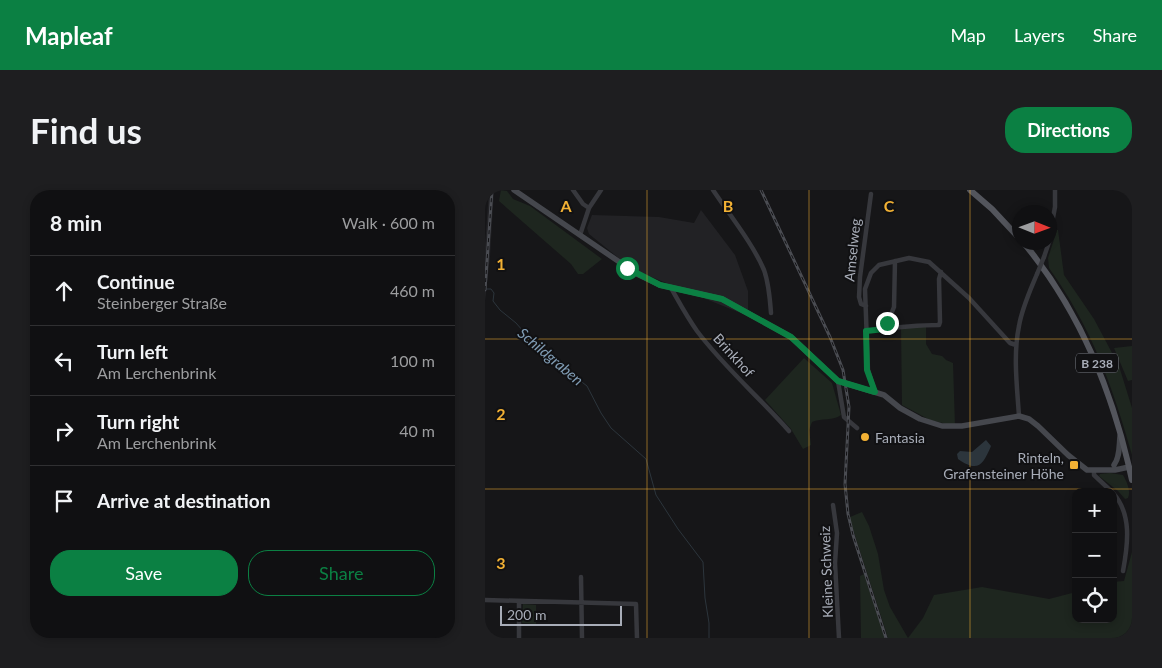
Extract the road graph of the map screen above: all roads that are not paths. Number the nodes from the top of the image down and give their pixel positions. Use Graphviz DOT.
graph roads {
  1 [pos="513,190"];
  2 [pos="573,190"];
  3 [pos="601,190"];
  4 [pos="713,190"];
  5 [pos="970,190"];
  6 [pos="1055,190"];
  7 [pos="871,194"];
  8 [pos="1055,205"];
  9 [pos="589,208"];
  10 [pos="1012,230"];
  11 [pos="580,235"];
  12 [pos="1029,250"];
  13 [pos="1046,250"];
  14 [pos="895,261"];
  15 [pos="941,272"];
  16 [pos="671,288"];
  17 [pos="865,306"];
  18 [pos="771,313"];
  19 [pos="885,329"];
  20 [pos="866,331"];
  21 [pos="1016,345"];
  22 [pos="838,381"];
  23 [pos="875,392"];
  24 [pos="1019,416"];
  25 [pos="857,428"];
  26 [pos="789,431"];
  27 [pos="1120,431"];
  28 [pos="1128,464"];
  29 [pos="1114,465"];
  30 [pos="1105,470"];
  31 [pos="1094,471"];
  32 [pos="1132,480"];
  33 [pos="1108,488"];
  34 [pos="1117,499"];
  35 [pos="833,505"];
  36 [pos="1123,571"];
  37 [pos="581,577"];
  38 [pos="485,600"];
  39 [pos="519,601"];
  40 [pos="582,603"];
  41 [pos="519,638"];
  42 [pos="582,638"];
  43 [pos="637,638"];
  44 [pos="839,638"];
  1 -- 11 [label="street"];
  2 -- 9 [label="street"];
  3 -- 9 [label="street"];
  4 -- 18 [label="street"];
  5 -- 10 [label="main road"];
  6 -- 8 [label="street"];
  7 -- 17 [label="street, Amselweg"];
  9 -- 11 [label="street"];
  11 -- 16 [label="street"];
  12 -- 27 [label="main road, B 238"];
  13 -- 21 [label="street, bridge"];
  14 -- 15 [label="street"];
  14 -- 17 [label="street"];
  14 -- 19 [label="street"];
  15 -- 19 [label="street"];
  15 -- 21 [label="street"];
  16 -- 22 [label="street"];
  16 -- 26 [label="street, Brinkhof"];
  17 -- 20 [label="street"];
  19 -- 20 [label="street"];
  20 -- 23 [label="street"];
  21 -- 24 [label="street"];
  22 -- 23 [label="street"];
  22 -- 25 [label="street"];
  23 -- 24 [label="street"];
  24 -- 31 [label="street"];
  27 -- 28 [label="main road, B 238"];
  27 -- 29 [label="street"];
  28 -- 29 [label="street"];
  28 -- 30 [label="street"];
  28 -- 32 [label="main road, B 238"];
  29 -- 30 [label="street"];
  30 -- 31 [label="street"];
  31 -- 33 [label="street"];
  34 -- 36 [label="street"];
  35 -- 44 [label="street, Kleine Schweiz"];
  37 -- 40 [label="street"];
  38 -- 39 [label="street"];
  39 -- 40 [label="street"];
  39 -- 41 [label="street"];
  40 -- 42 [label="street"];
  40 -- 43 [label="street"];
}
